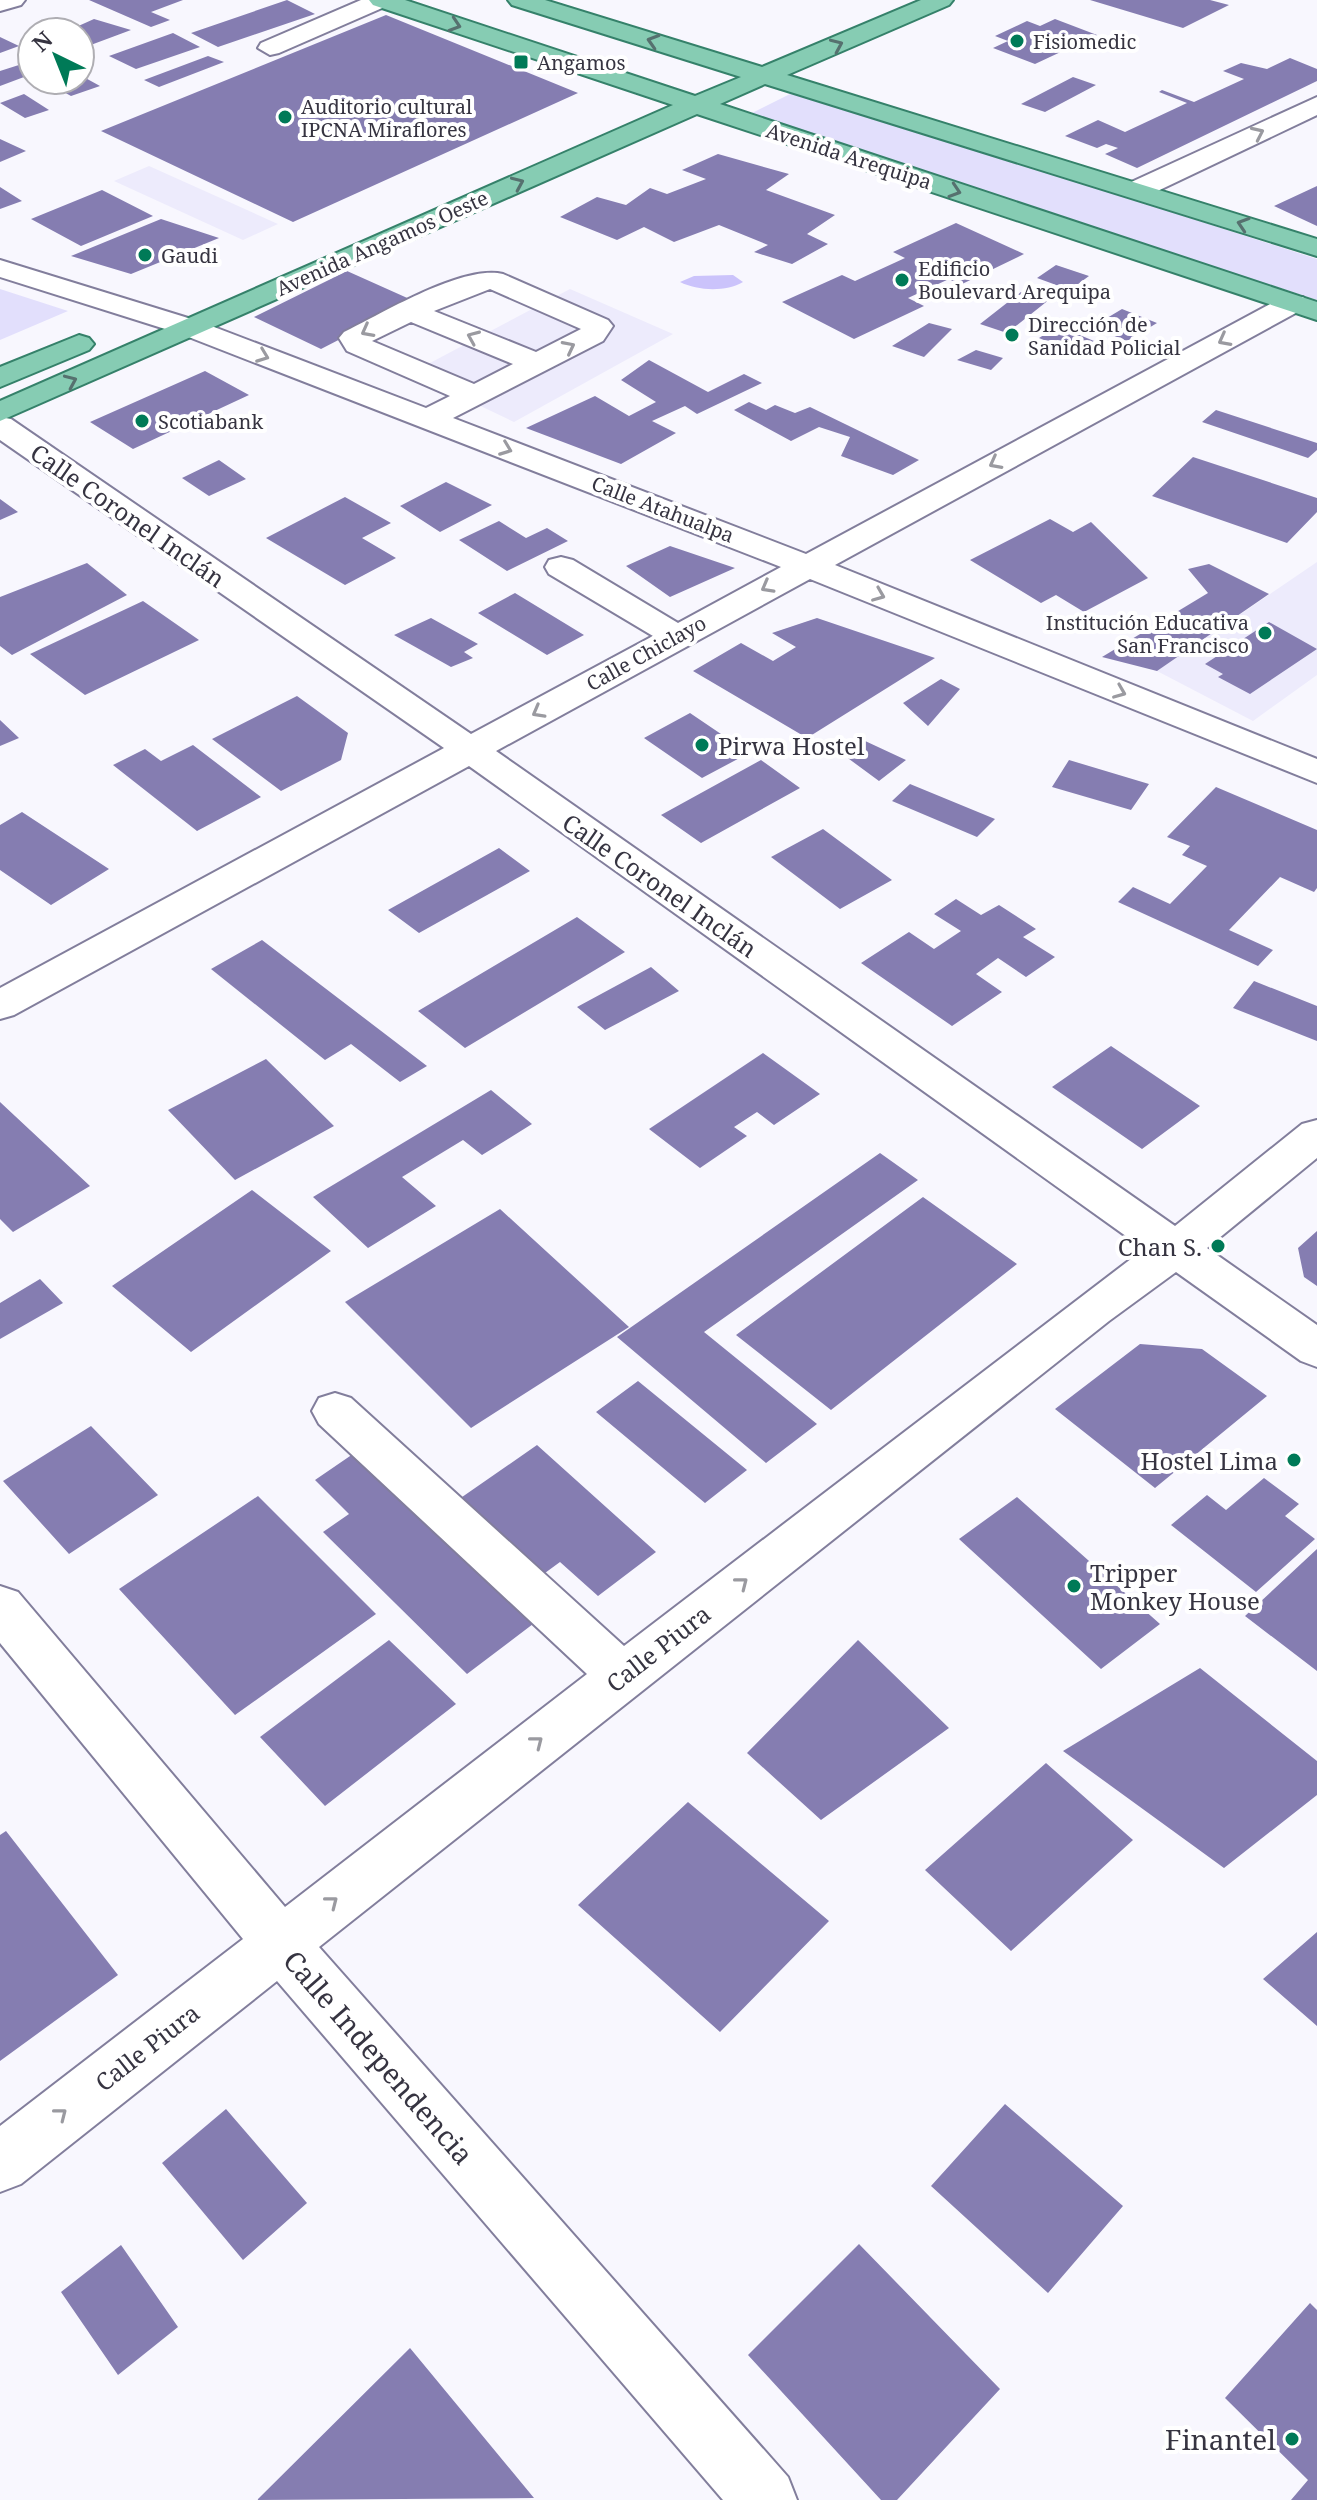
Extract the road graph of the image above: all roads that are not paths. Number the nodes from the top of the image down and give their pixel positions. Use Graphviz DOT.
graph roads {
  1 [pos="13,0"];
  2 [pos="381,0"];
  3 [pos="520,0"];
  4 [pos="941,0"];
  5 [pos="0,4"];
  6 [pos="270,48"];
  7 [pos="754,52"];
  8 [pos="728,64"];
  9 [pos="765,76"];
  10 [pos="660,93"];
  11 [pos="695,105"];
  12 [pos="1317,105"];
  13 [pos="496,164"];
  14 [pos="1137,190"];
  15 [pos="1317,248"];
  16 [pos="0,268"];
  17 [pos="1305,307"];
  18 [pos="409,311"];
  19 [pos="191,312"];
  20 [pos="148,315"];
  21 [pos="536,363"];
  22 [pos="0,378"];
  23 [pos="474,395"];
  24 [pos="0,412"];
  25 [pos="428,419"];
  26 [pos="0,426"];
  27 [pos="806,565"];
  28 [pos="561,567"];
  29 [pos="676,636"];
  30 [pos="469,749"];
  31 [pos="1317,772"];
  32 [pos="0,1005"];
  33 [pos="1317,1135"];
  34 [pos="1176,1249"];
  35 [pos="1317,1349"];
  36 [pos="335,1411"];
  37 [pos="0,1607"];
  38 [pos="623,1676"];
  39 [pos="280,1942"];
  40 [pos="0,2163"];
  41 [pos="765,2500"];
  1 -- 5 [label="street"];
  2 -- 6 [label="street"];
  2 -- 10 [label="main road, Avenida Arequipa, one-way"];
  8 -- 3 [label="main road, one-way"];
  9 -- 4 [label="main road, Avenida Angamos Oeste, one-way"];
  7 -- 8 [label="main road, Avenida Angamos Oeste"];
  8 -- 9 [label="main road"];
  8 -- 10 [label="main road, Avenida Angamos Oeste"];
  9 -- 11 [label="main road, Avenida Angamos Oeste"];
  9 -- 14 [label="main road"];
  10 -- 11 [label="main road, Avenida Arequipa"];
  10 -- 13 [label="main road, Avenida Angamos Oeste"];
  11 -- 17 [label="main road, Avenida Arequipa, one-way"];
  19 -- 11 [label="main road, Avenida Angamos Oeste, one-way"];
  14 -- 12 [label="street, one-way"];
  15 -- 14 [label="main road, one-way"];
  16 -- 20 [label="street, Calle Atahualpa"];
  17 -- 27 [label="street, Calle Chiclayo, one-way"];
  21 -- 18 [label="street, one-way"];
  21 -- 18 [label="street, one-way"];
  18 -- 23 [label="street, one-way"];
  19 -- 20 [label="street, Calle Atahualpa"];
  24 -- 19 [label="main road, Avenida Angamos Oeste, one-way"];
  19 -- 25 [label="street, Calle Atahualpa, one-way"];
  20 -- 22 [label="main road"];
  21 -- 23 [label="street"];
  23 -- 25 [label="street"];
  25 -- 27 [label="street, Calle Atahualpa, one-way"];
  26 -- 30 [label="street, Calle Coronel Inclán"];
  27 -- 29 [label="street, Calle Chiclayo, one-way"];
  27 -- 31 [label="street, Calle Atahualpa, one-way"];
  28 -- 29 [label="street"];
  29 -- 30 [label="street, Calle Chiclayo, one-way"];
  30 -- 32 [label="street, Calle Chiclayo"];
  30 -- 34 [label="street, Calle Coronel Inclán"];
  33 -- 34 [label="street, Calle Piura"];
  34 -- 35 [label="street, Calle Coronel Inclán"];
  38 -- 34 [label="street, Calle Piura, one-way"];
  36 -- 38 [label="street"];
  37 -- 39 [label="street, Calle Independencia"];
  39 -- 38 [label="street, Calle Piura, one-way"];
  40 -- 39 [label="street, Calle Piura, one-way"];
  39 -- 41 [label="street, Calle Independencia"];
}
